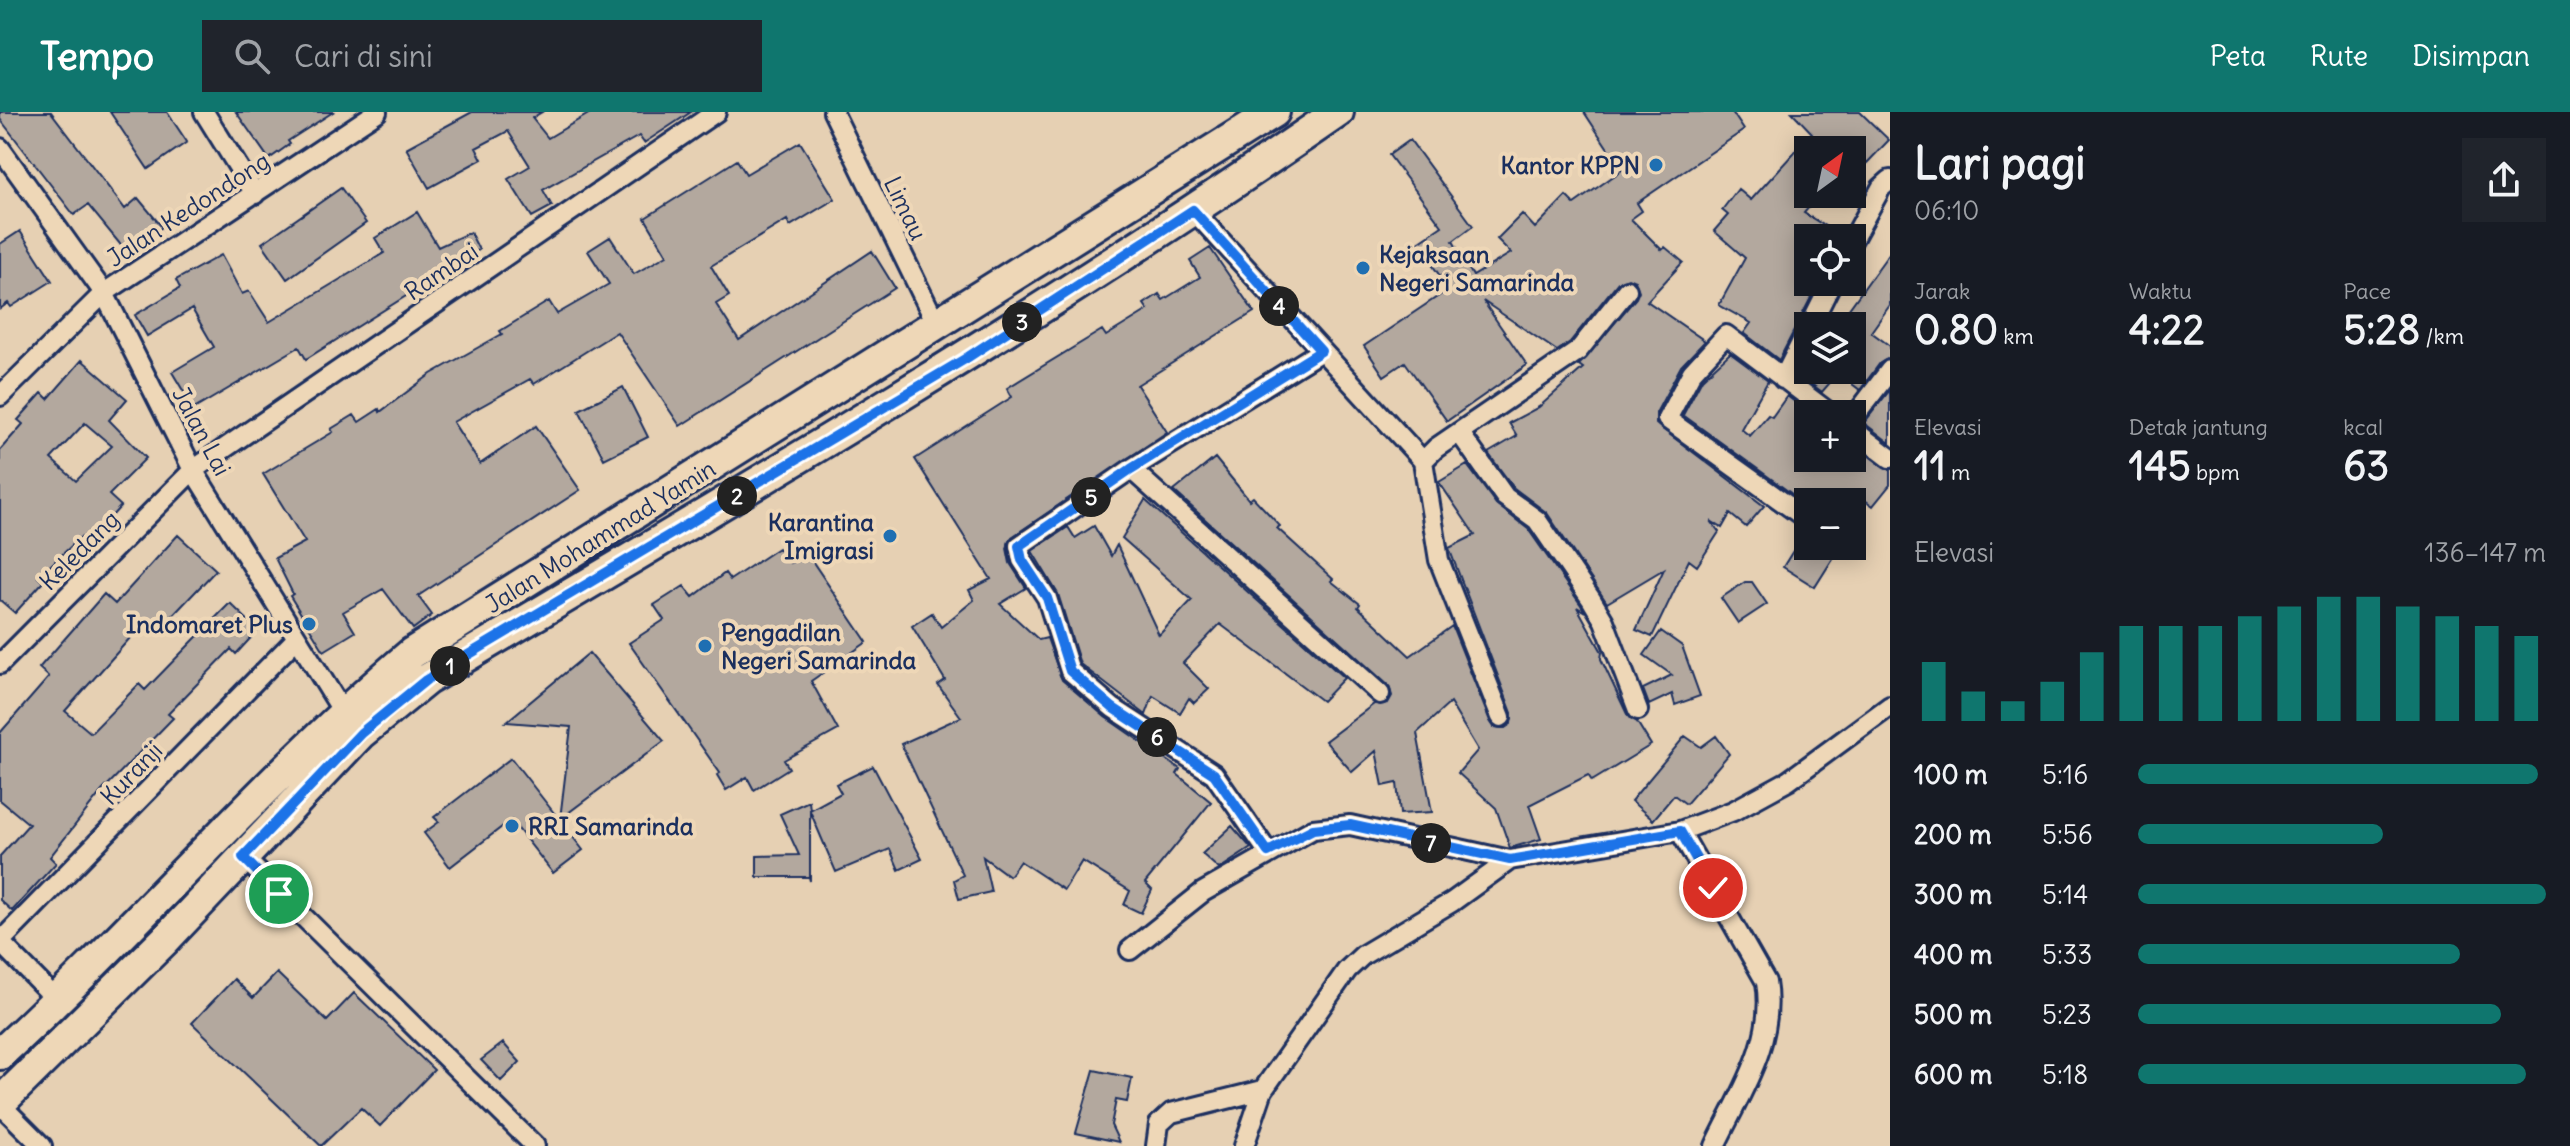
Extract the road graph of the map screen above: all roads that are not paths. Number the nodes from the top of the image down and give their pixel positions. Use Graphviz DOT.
graph roads {
  1 [pos="204,112"];
  2 [pos="377,112"];
  3 [pos="716,112"];
  4 [pos="833,112"];
  5 [pos="1274,112"];
  6 [pos="1338,112"];
  7 [pos="0,148"];
  8 [pos="1890,180"];
  9 [pos="255,194"];
  10 [pos="1193,210"];
  11 [pos="1861,224"];
  12 [pos="1627,290"];
  13 [pos="104,293"];
  14 [pos="937,325"];
  15 [pos="1321,351"];
  16 [pos="1794,357"];
  17 [pos="1890,370"];
  18 [pos="1783,379"];
  19 [pos="0,396"];
  20 [pos="1812,400"];
  21 [pos="1866,402"];
  22 [pos="1459,432"];
  23 [pos="1866,440"];
  24 [pos="1890,458"];
  25 [pos="1423,461"];
  26 [pos="1131,469"];
  27 [pos="193,470"];
  28 [pos="1794,510"];
  29 [pos="297,638"];
  30 [pos="0,664"];
  31 [pos="1380,694"];
  32 [pos="1890,706"];
  33 [pos="1638,710"];
  34 [pos="1501,717"];
  35 [pos="352,723"];
  36 [pos="1680,831"];
  37 [pos="1268,852"];
  38 [pos="243,857"];
  39 [pos="1510,860"];
  40 [pos="0,942"];
  41 [pos="1130,950"];
  42 [pos="58,1001"];
  43 [pos="0,1054"];
  44 [pos="1263,1090"];
  45 [pos="0,1104"];
  46 [pos="42,1146"];
  47 [pos="535,1146"];
  48 [pos="1156,1146"];
  49 [pos="1244,1146"];
  50 [pos="1715,1146"];
  1 -- 9 [label="street"];
  2 -- 9 [label="street, Jalan Kedondong"];
  3 -- 27 [label="street, Rambai"];
  4 -- 14 [label="street, Limau"];
  5 -- 14 [label="main road, Jalan Mohammad Yamin"];
  6 -- 10 [label="main road, Jalan Mohammad Yamin"];
  7 -- 13 [label="street, Jalan Lai"];
  8 -- 11 [label="street"];
  9 -- 13 [label="street, Jalan Kedondong"];
  10 -- 15 [label="street"];
  10 -- 35 [label="main road, Jalan Mohammad Yamin"];
  12 -- 22 [label="street"];
  13 -- 19 [label="street"];
  13 -- 27 [label="street, Jalan Lai"];
  14 -- 35 [label="main road, Jalan Mohammad Yamin"];
  15 -- 25 [label="street"];
  15 -- 26 [label="street"];
  16 -- 18 [label="street"];
  17 -- 21 [label="street"];
  18 -- 20 [label="street"];
  18 -- 28 [label="street"];
  22 -- 25 [label="street"];
  22 -- 33 [label="street"];
  23 -- 24 [label="street"];
  25 -- 34 [label="street"];
  26 -- 31 [label="street"];
  26 -- 37 [label="street"];
  27 -- 29 [label="street, Jalan Lai"];
  27 -- 30 [label="street, Keledang"];
  29 -- 35 [label="street, Jalan Lai"];
  29 -- 40 [label="street, Kuranji"];
  32 -- 36 [label="street"];
  35 -- 38 [label="main road, Jalan Mohammad Yamin"];
  35 -- 42 [label="main road, Jalan Mohammad Yamin"];
  36 -- 39 [label="street"];
  36 -- 50 [label="street"];
  37 -- 39 [label="street"];
  37 -- 41 [label="street"];
  38 -- 45 [label="main road, Jalan Mohammad Yamin"];
  38 -- 47 [label="street"];
  39 -- 44 [label="street"];
  40 -- 42 [label="street"];
  42 -- 43 [label="main road, Jalan Mohammad Yamin"];
  44 -- 48 [label="street"];
  44 -- 49 [label="street"];
  45 -- 46 [label="street"];
}
